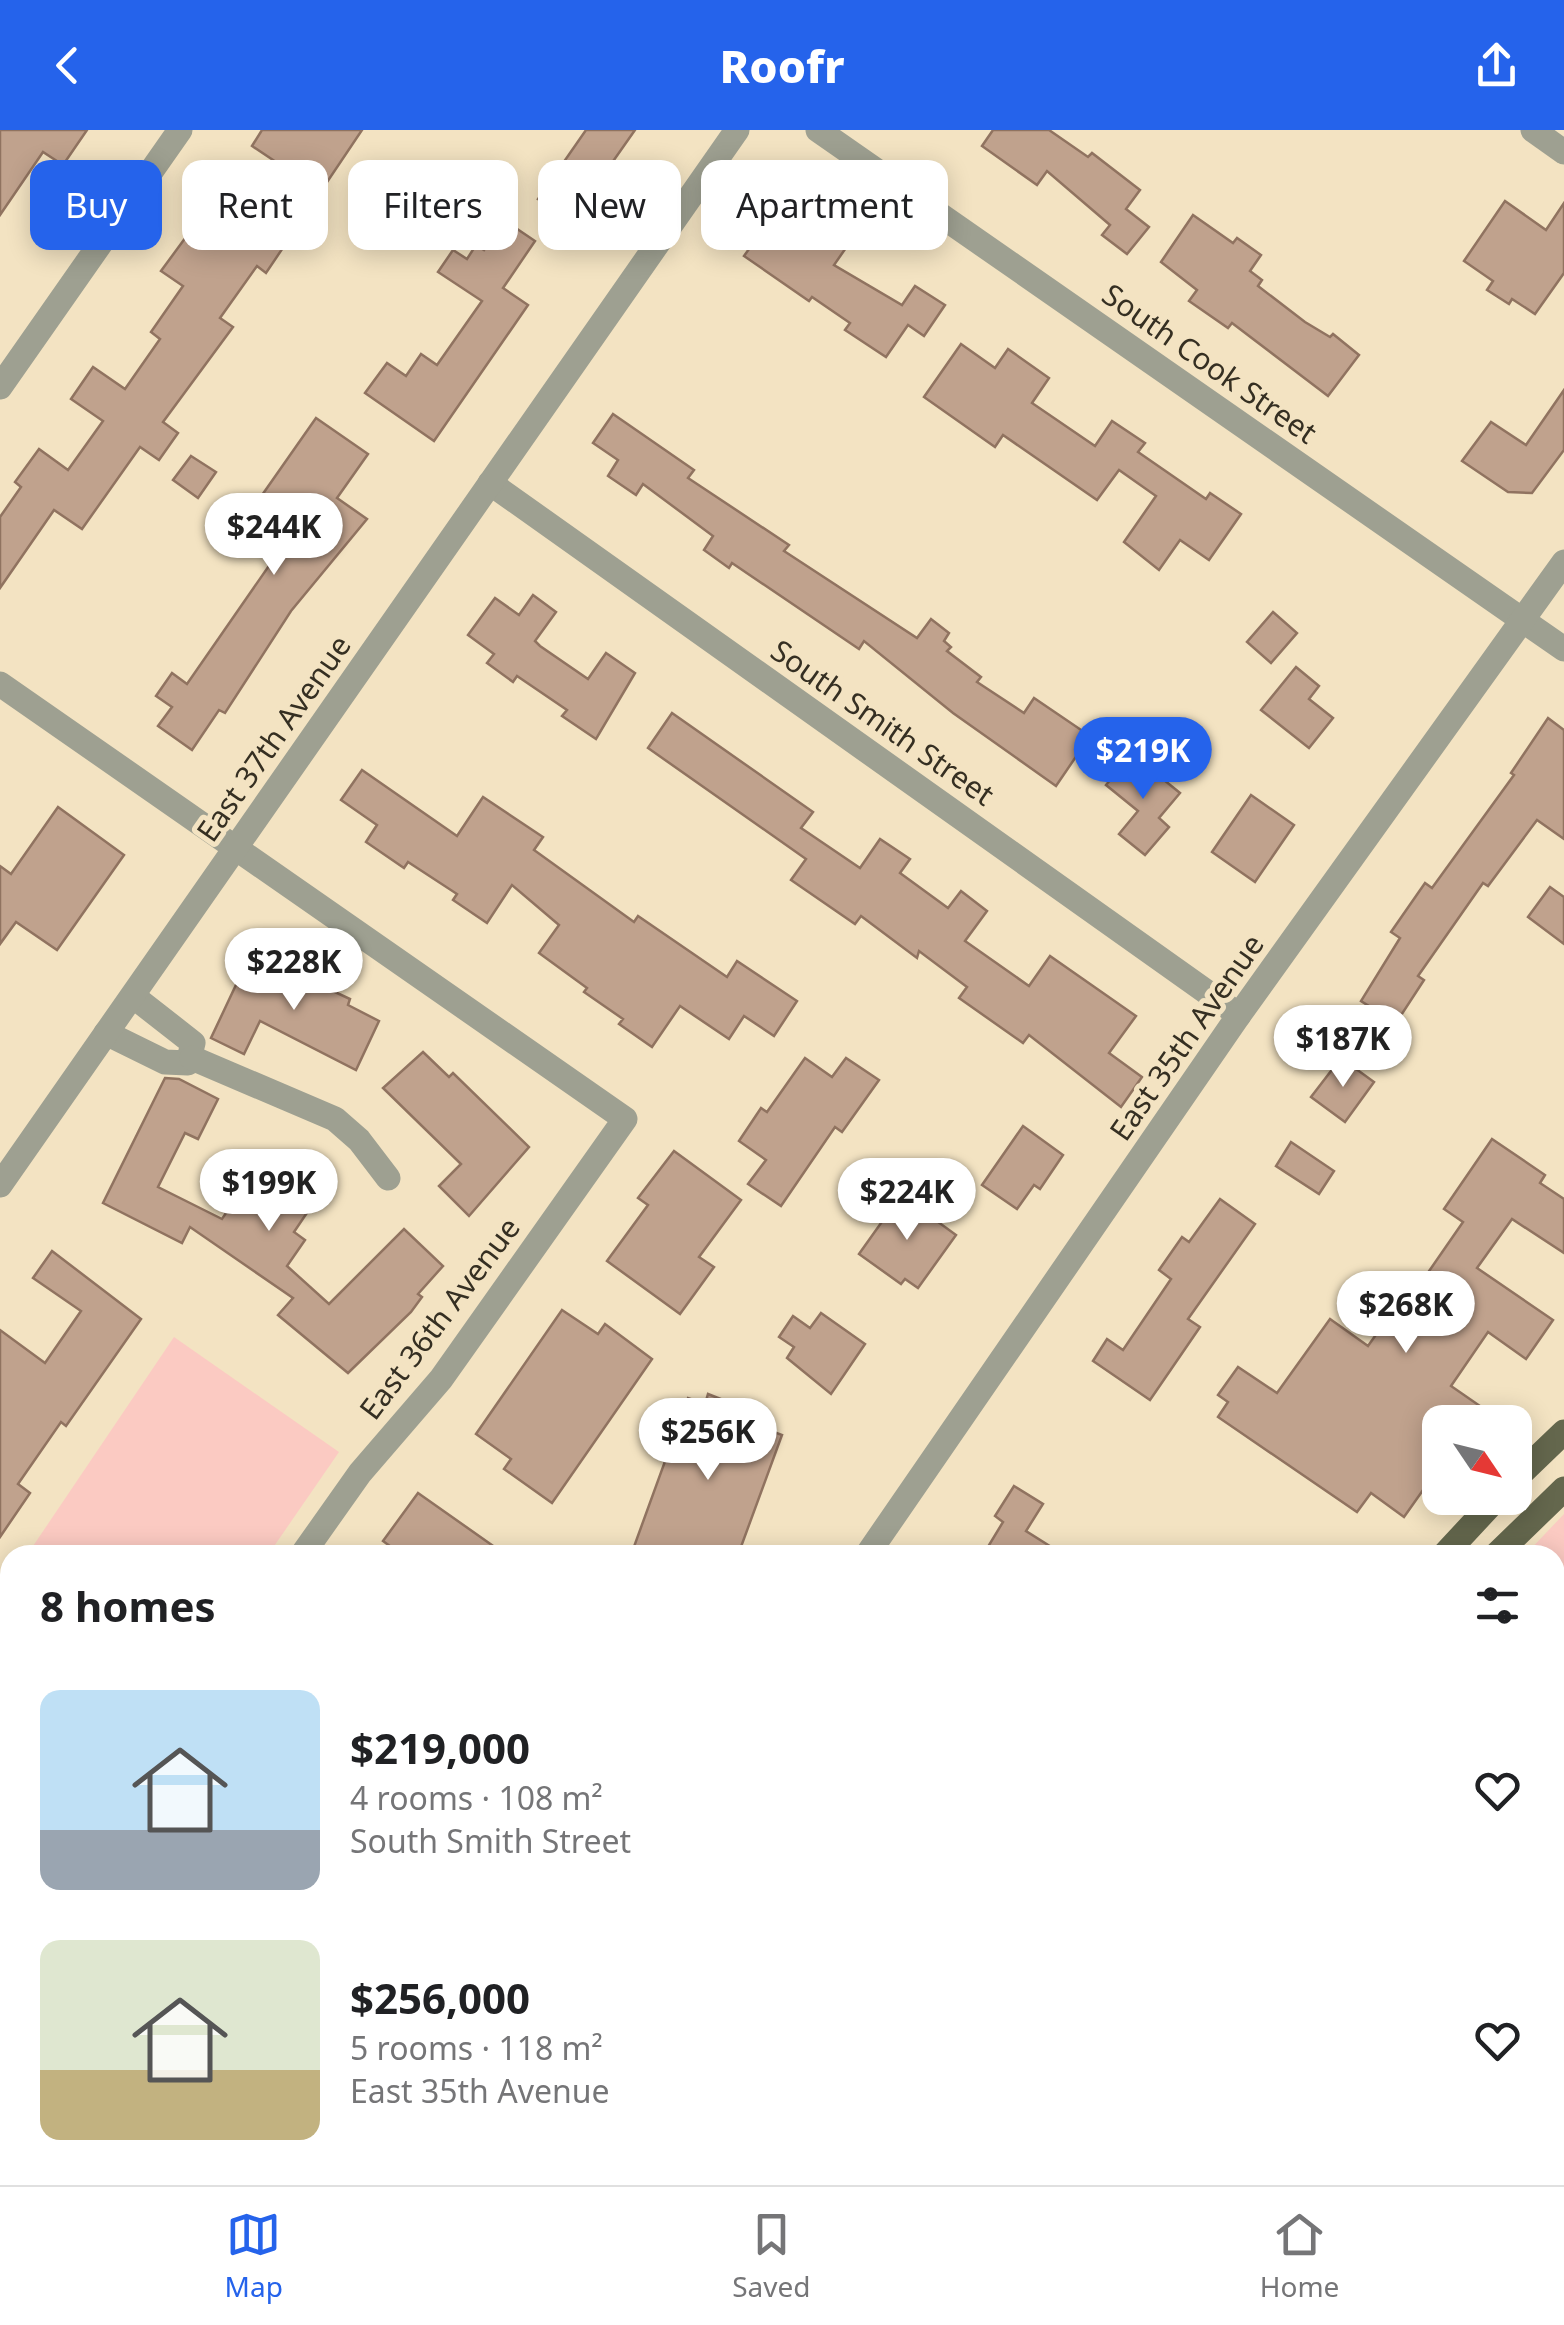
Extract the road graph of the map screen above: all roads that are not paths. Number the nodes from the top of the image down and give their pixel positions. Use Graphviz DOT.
graph roads {
  1 [pos="180,130"];
  2 [pos="736,130"];
  3 [pos="818,130"];
  4 [pos="1533,130"];
  5 [pos="1564,152"];
  6 [pos="0,388"];
  7 [pos="490,482"];
  8 [pos="1564,562"];
  9 [pos="1524,620"];
  10 [pos="1564,649"];
  11 [pos="0,684"];
  12 [pos="237,848"];
  13 [pos="132,996"];
  14 [pos="1240,1014"];
  15 [pos="106,1034"];
  16 [pos="192,1058"];
  17 [pos="388,1178"];
  18 [pos="0,1186"];
  19 [pos="1564,1432"];
  20 [pos="1532,1463"];
  21 [pos="1564,1489"];
  22 [pos="1481,1515"];
  23 [pos="309,1545"];
  24 [pos="874,1545"];
  25 [pos="1453,1545"];
  26 [pos="1506,1545"];
  1 -- 6 [label="street"];
  2 -- 7 [label="street, East 37th Avenue"];
  3 -- 9 [label="street, South Cook Street"];
  4 -- 5 [label="street"];
  7 -- 12 [label="street, East 37th Avenue"];
  7 -- 14 [label="street, South Smith Street"];
  8 -- 9 [label="street, East 35th Avenue"];
  9 -- 10 [label="street, South Cook Street"];
  9 -- 14 [label="street, East 35th Avenue"];
  11 -- 12 [label="street"];
  12 -- 13 [label="street, East 37th Avenue"];
  12 -- 23 [label="street, East 36th Avenue"];
  13 -- 15 [label="street, East 37th Avenue"];
  13 -- 16 [label="street"];
  14 -- 24 [label="street, East 35th Avenue"];
  15 -- 16 [label="street"];
  15 -- 18 [label="street, East 37th Avenue"];
  16 -- 17 [label="street"];
  19 -- 20 [label="main road"];
  21 -- 26 [label="main road"];
  22 -- 25 [label="main road"];
}
